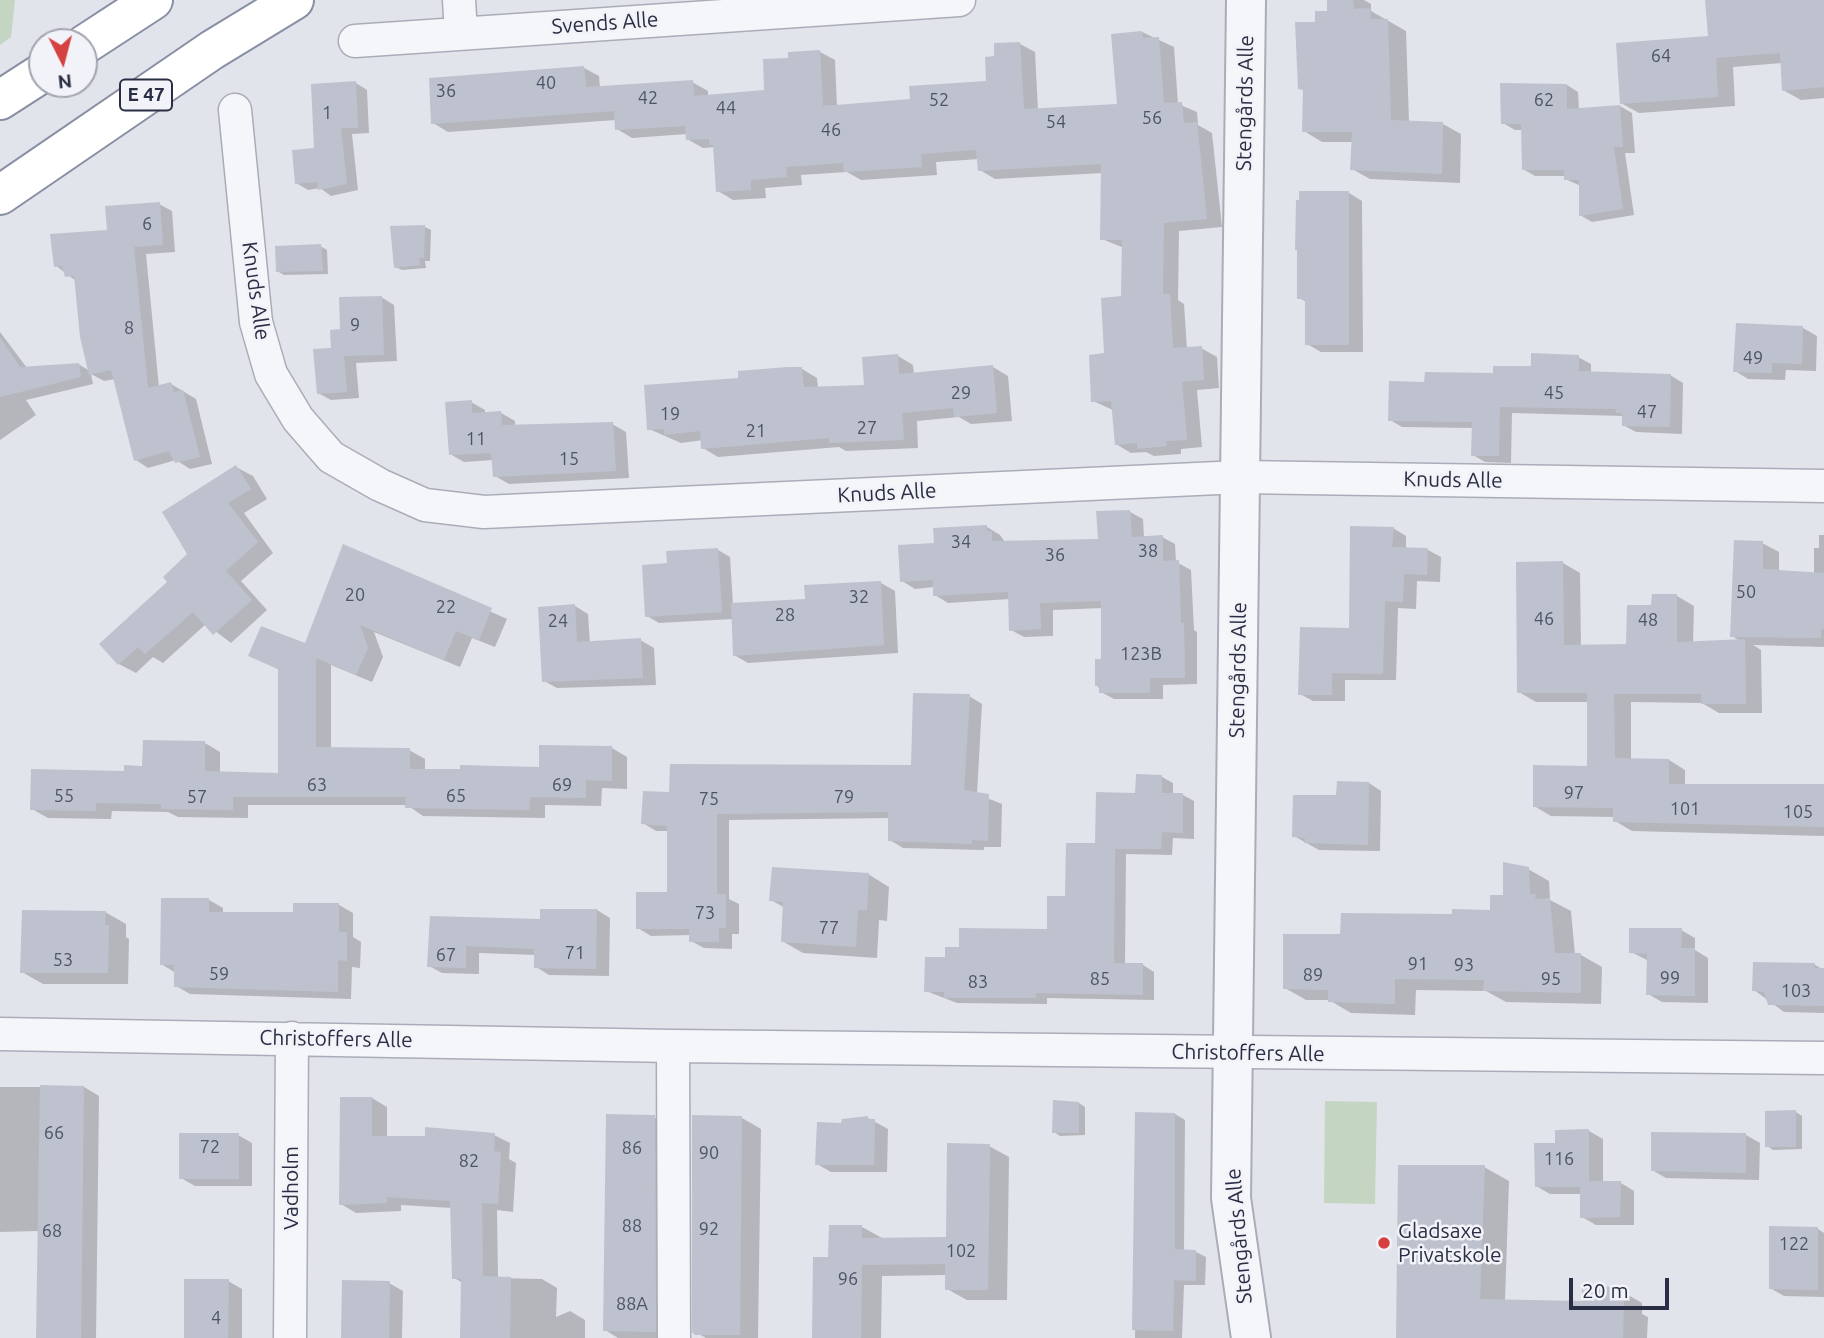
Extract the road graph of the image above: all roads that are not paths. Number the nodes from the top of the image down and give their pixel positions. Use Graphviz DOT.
graph roads {
  1 [pos="153,0"];
  2 [pos="294,0"];
  3 [pos="459,0"];
  4 [pos="959,0"];
  5 [pos="1246,0"];
  6 [pos="461,33"];
  7 [pos="98,36"];
  8 [pos="355,41"];
  9 [pos="28,82"];
  10 [pos="0,100"];
  11 [pos="234,110"];
  12 [pos="0,195"];
  13 [pos="1240,477"];
  14 [pos="1824,486"];
  15 [pos="0,1034"];
  16 [pos="292,1038"];
  17 [pos="673,1046"];
  18 [pos="1233,1052"];
  19 [pos="1824,1058"];
  20 [pos="290,1338"];
  21 [pos="674,1338"];
  22 [pos="1251,1338"];
  1 -- 7 [label="highway"];
  2 -- 12 [label="highway, E 47"];
  3 -- 6 [label="street"];
  4 -- 6 [label="street, Svends Alle"];
  5 -- 13 [label="street, Stengårds Alle"];
  6 -- 8 [label="street, Svends Alle"];
  9 -- 10 [label="highway"];
  11 -- 13 [label="street, Knuds Alle"];
  13 -- 14 [label="street, Knuds Alle"];
  13 -- 18 [label="street, Stengårds Alle"];
  15 -- 16 [label="street, Christoffers Alle"];
  16 -- 17 [label="street, Christoffers Alle"];
  16 -- 20 [label="street, Vadholm"];
  17 -- 18 [label="street, Christoffers Alle"];
  17 -- 21 [label="street"];
  18 -- 19 [label="street, Christoffers Alle"];
  18 -- 22 [label="street, Stengårds Alle"];
}
